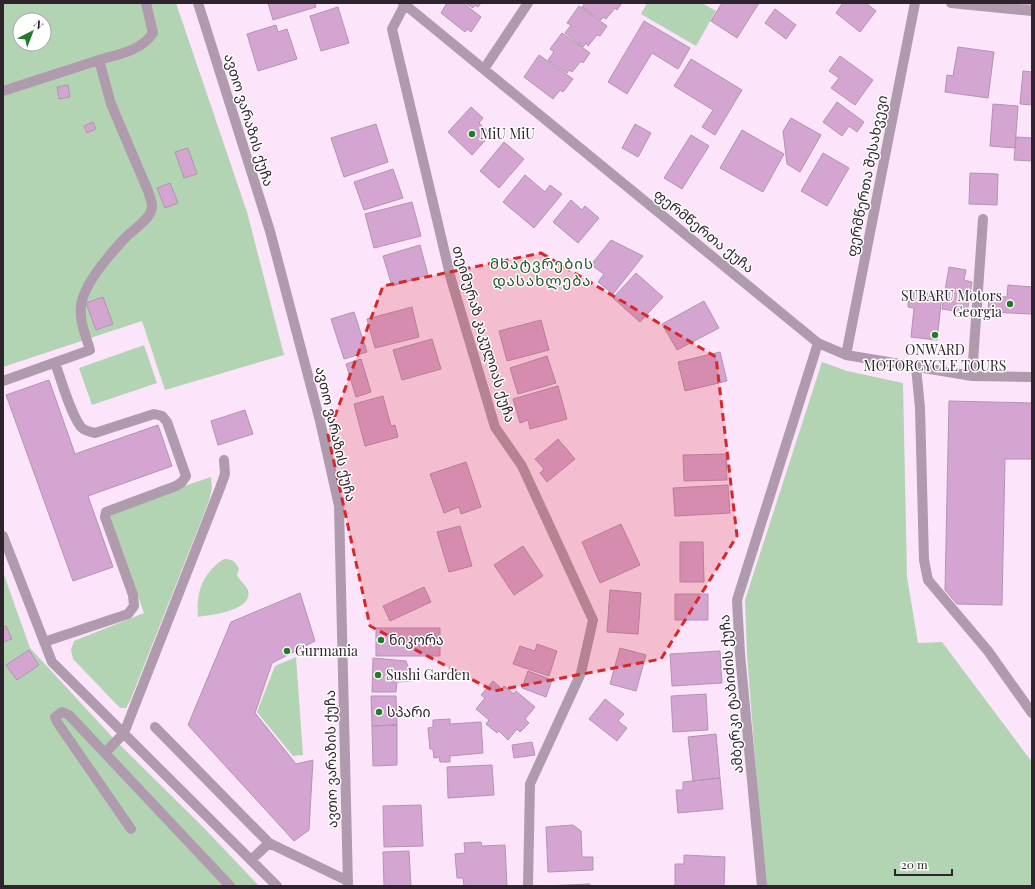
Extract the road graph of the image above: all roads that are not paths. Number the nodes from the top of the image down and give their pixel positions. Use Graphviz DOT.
graph roads {
  1 [pos="146,3"];
  2 [pos="198,3"];
  3 [pos="528,3"];
  4 [pos="915,3"];
  5 [pos="951,3"];
  6 [pos="404,4"];
  7 [pos="1032,11"];
  8 [pos="99,60"];
  9 [pos="484,69"];
  10 [pos="3,92"];
  11 [pos="982,220"];
  12 [pos="818,343"];
  13 [pos="846,355"];
  14 [pos="55,363"];
  15 [pos="916,367"];
  16 [pos="972,376"];
  17 [pos="1032,377"];
  18 [pos="3,381"];
  19 [pos="224,460"];
  20 [pos="3,536"];
  21 [pos="44,642"];
  22 [pos="1032,713"];
  23 [pos="155,727"];
  24 [pos="124,733"];
  25 [pos="105,753"];
  26 [pos="131,829"];
  27 [pos="269,842"];
  28 [pos="251,860"];
  29 [pos="348,883"];
  30 [pos="230,886"];
  31 [pos="276,886"];
  32 [pos="528,886"];
  33 [pos="762,886"];
  1 -- 8 [label="street"];
  2 -- 29 [label="street, ავთო ვარაზის ქუჩა"];
  3 -- 9 [label="street"];
  4 -- 13 [label="street, ფერმწერთა შესახვევი"];
  5 -- 7 [label="street"];
  6 -- 9 [label="street, ფერმწერთა ქუჩა"];
  6 -- 32 [label="street, თეიმურაზ კაკულიას ქუჩა"];
  8 -- 10 [label="street"];
  8 -- 14 [label="street"];
  9 -- 12 [label="street, ფერმწერთა ქუჩა"];
  11 -- 16 [label="street"];
  12 -- 13 [label="street, ფერმწერთა ქუჩა"];
  12 -- 33 [label="street, ამბერკი ტაბიძის ქუჩა"];
  13 -- 15 [label="street, ფერმწერთა ქუჩა"];
  14 -- 18 [label="street"];
  14 -- 21 [label="street"];
  15 -- 16 [label="street, ფერმწერთა ქუჩა"];
  15 -- 22 [label="street"];
  16 -- 17 [label="street, ფერმწერთა ქუჩა"];
  19 -- 24 [label="street"];
  20 -- 21 [label="street"];
  21 -- 24 [label="street"];
  23 -- 27 [label="street"];
  24 -- 25 [label="street"];
  24 -- 28 [label="street"];
  25 -- 26 [label="street"];
  25 -- 30 [label="street"];
  27 -- 28 [label="street"];
  27 -- 29 [label="street"];
  28 -- 31 [label="street"];
}
